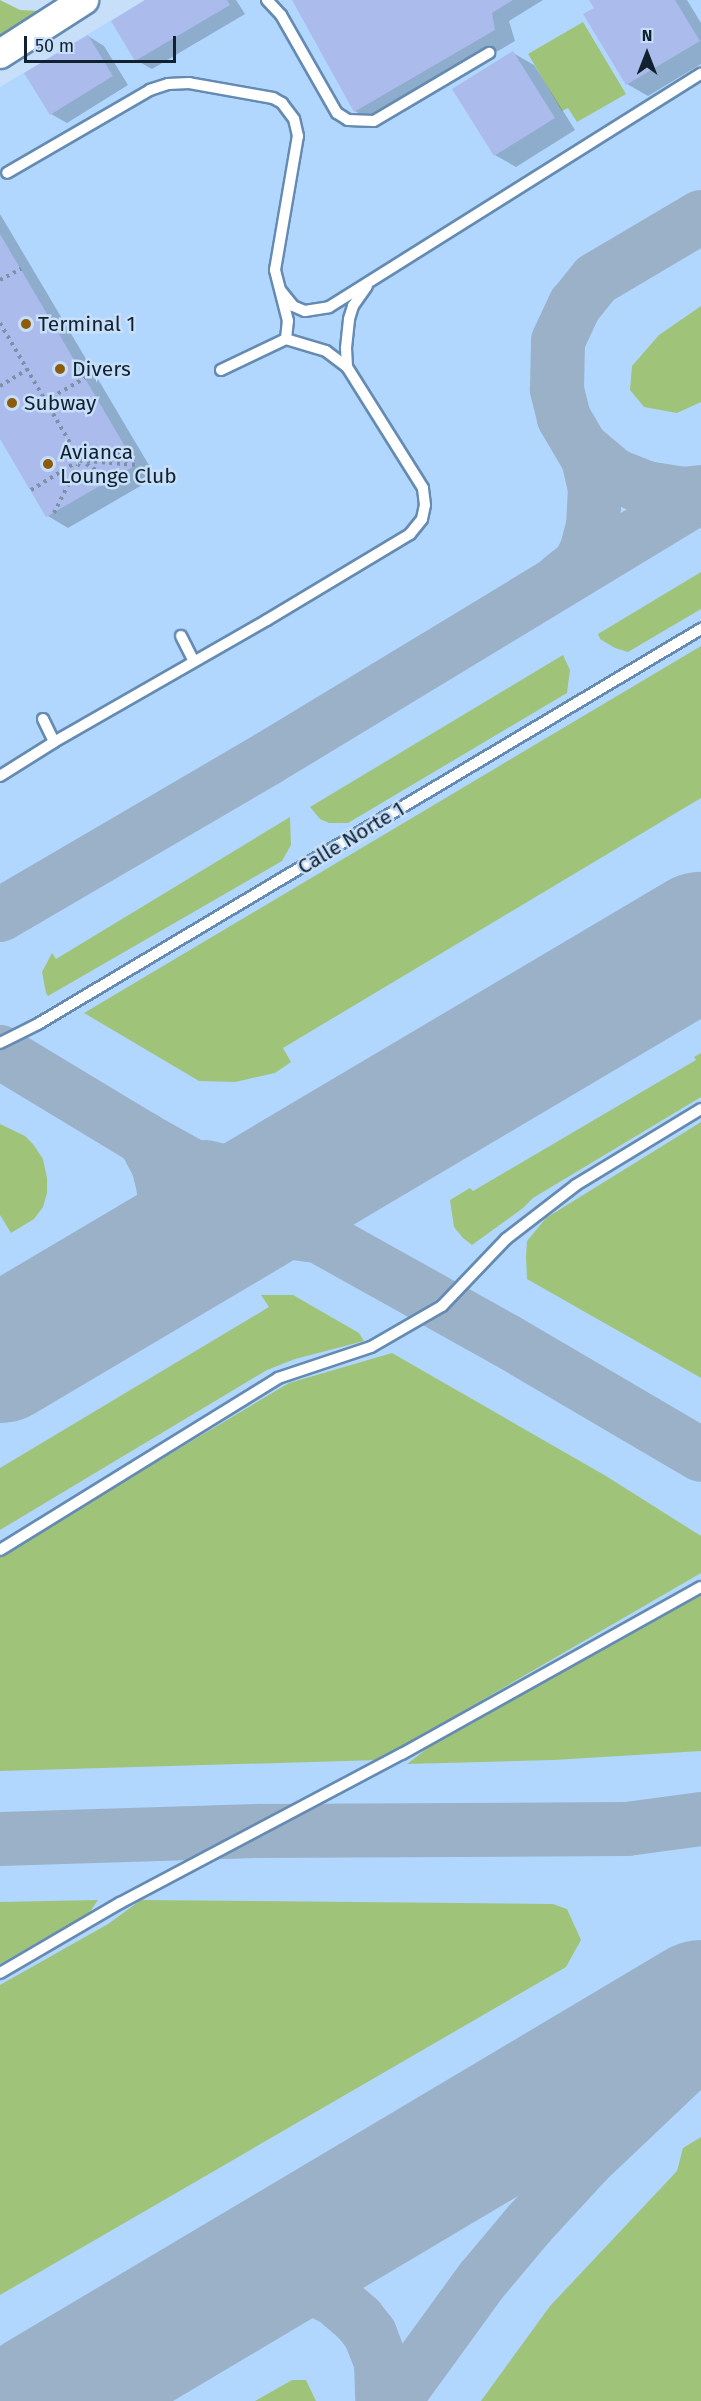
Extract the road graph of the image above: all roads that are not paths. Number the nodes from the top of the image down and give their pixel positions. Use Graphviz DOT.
graph roads {
  1 [pos="84,0"];
  2 [pos="267,0"];
  3 [pos="489,53"];
  4 [pos="0,54"];
  5 [pos="701,74"];
  6 [pos="7,173"];
  7 [pos="371,281"];
  8 [pos="279,288"];
  9 [pos="286,339"];
  10 [pos="347,367"];
  11 [pos="221,370"];
  12 [pos="701,629"];
  13 [pos="181,636"];
  14 [pos="194,661"];
  15 [pos="43,719"];
  16 [pos="54,742"];
  17 [pos="0,776"];
  18 [pos="0,1043"];
  19 [pos="701,1109"];
  20 [pos="0,1550"];
  21 [pos="701,1587"];
  22 [pos="0,1973"];
  1 -- 4 [label="street"];
  2 -- 3 [label="lane"];
  5 -- 7 [label="lane"];
  6 -- 8 [label="lane"];
  7 -- 8 [label="lane"];
  7 -- 10 [label="lane"];
  8 -- 9 [label="lane"];
  9 -- 10 [label="lane"];
  9 -- 11 [label="lane"];
  10 -- 14 [label="lane"];
  12 -- 18 [label="lane, Calle Norte 1"];
  13 -- 14 [label="lane"];
  14 -- 16 [label="lane"];
  15 -- 16 [label="lane"];
  16 -- 17 [label="lane"];
  19 -- 20 [label="lane"];
  21 -- 22 [label="lane"];
}
